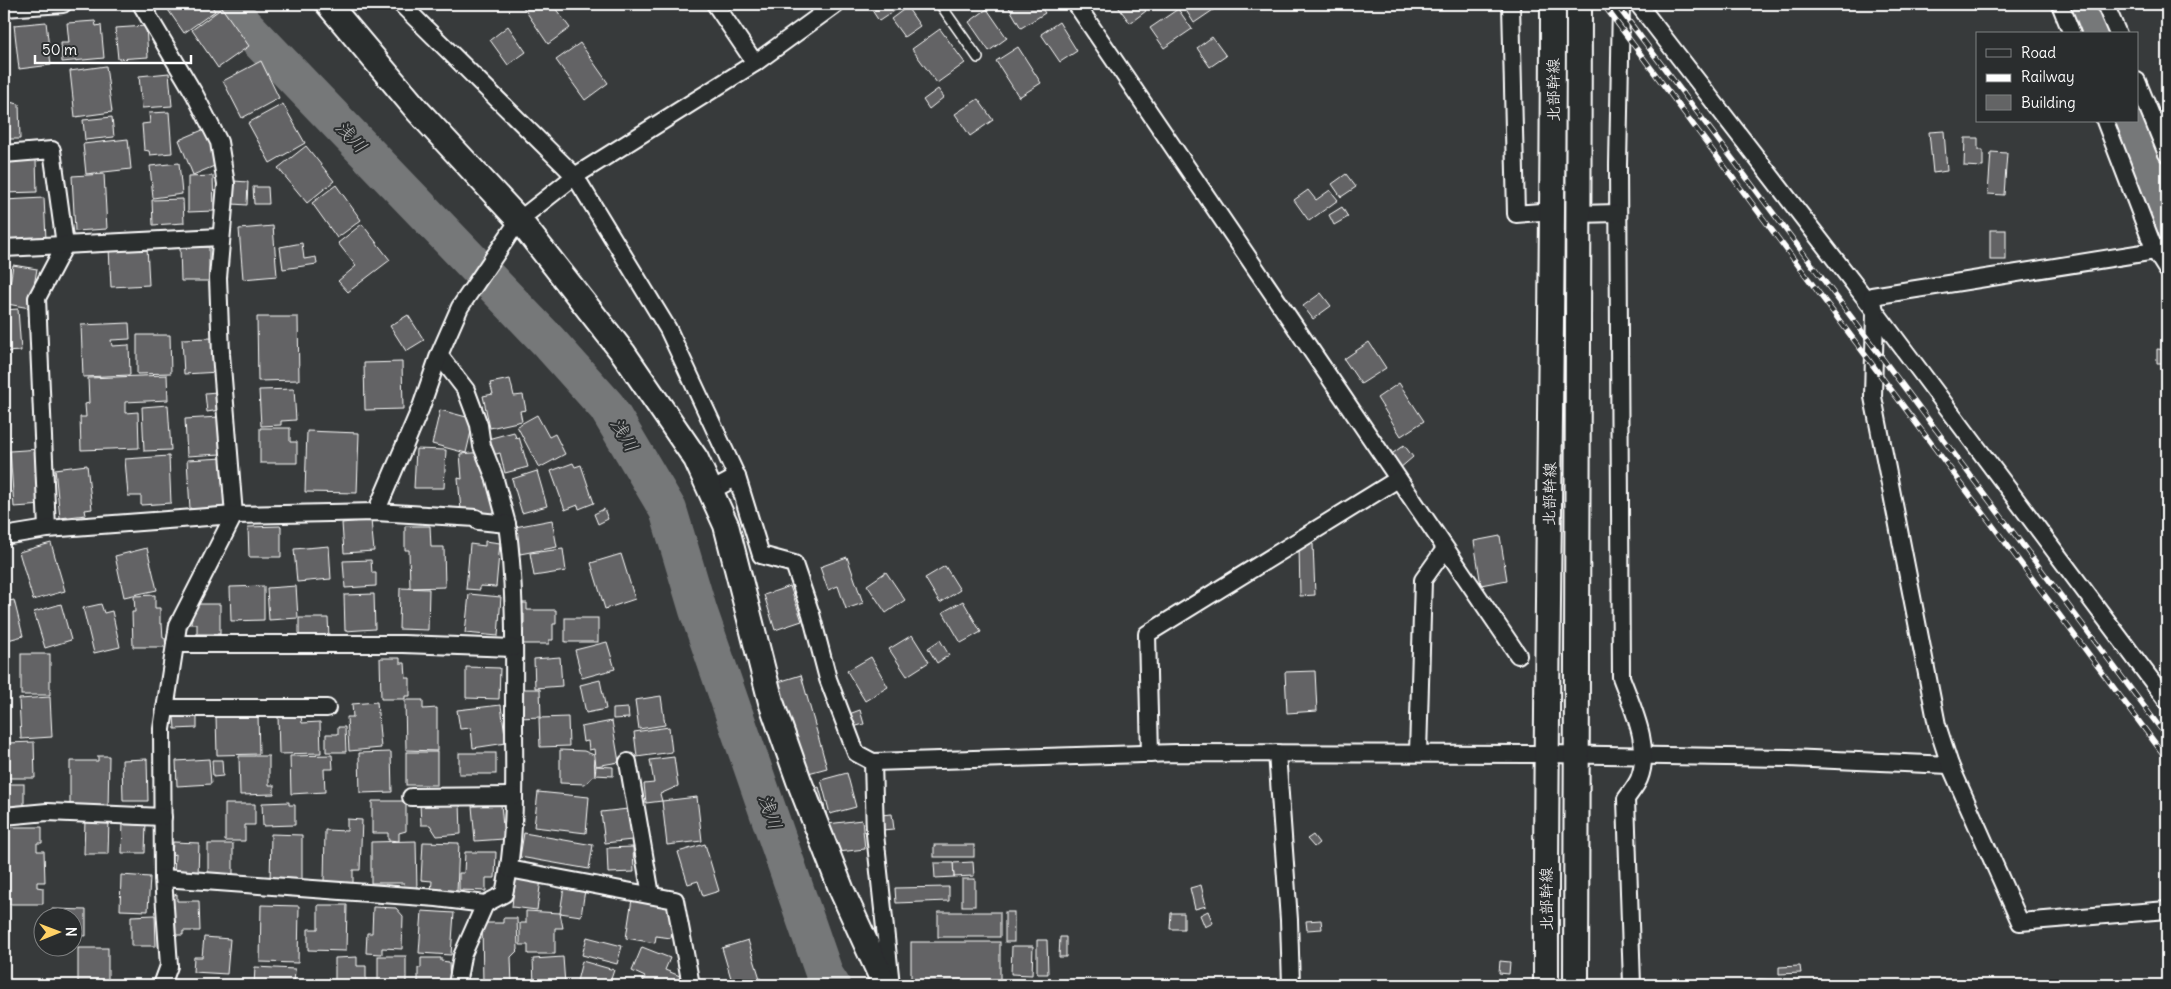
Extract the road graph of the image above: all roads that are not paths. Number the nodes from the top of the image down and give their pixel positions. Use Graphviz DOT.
graph roads {
  1 [pos="63,4"];
  2 [pos="141,4"];
  3 [pos="328,4"];
  4 [pos="402,4"];
  5 [pos="715,4"];
  6 [pos="833,4"];
  7 [pos="940,4"];
  8 [pos="1076,4"];
  9 [pos="1511,4"];
  10 [pos="1553,4"];
  11 [pos="1579,4"];
  12 [pos="1622,4"];
  13 [pos="1638,4"];
  14 [pos="2060,4"];
  15 [pos="2106,4"];
  16 [pos="4,8"];
  17 [pos="2071,32"];
  18 [pos="2117,32"];
  19 [pos="978,58"];
  20 [pos="755,63"];
  21 [pos="2138,83"];
  22 [pos="2106,122"];
  23 [pos="4,154"];
  24 [pos="2167,154"];
  25 [pos="575,176"];
  26 [pos="1553,211"];
  27 [pos="1618,213"];
  28 [pos="1578,214"];
  29 [pos="519,220"];
  30 [pos="220,237"];
  31 [pos="65,245"];
  32 [pos="4,248"];
  33 [pos="2161,249"];
  34 [pos="2167,270"];
  35 [pos="1875,311"];
  36 [pos="439,354"];
  37 [pos="738,477"];
  38 [pos="1398,479"];
  39 [pos="711,491"];
  40 [pos="376,512"];
  41 [pos="234,515"];
  42 [pos="507,524"];
  43 [pos="47,529"];
  44 [pos="4,536"];
  45 [pos="1445,549"];
  46 [pos="175,644"];
  47 [pos="514,648"];
  48 [pos="1518,655"];
  49 [pos="2167,701"];
  50 [pos="165,708"];
  51 [pos="327,708"];
  52 [pos="1277,753"];
  53 [pos="1418,753"];
  54 [pos="1150,754"];
  55 [pos="1546,754"];
  56 [pos="1643,754"];
  57 [pos="1576,755"];
  58 [pos="628,762"];
  59 [pos="873,762"];
  60 [pos="1950,765"];
  61 [pos="514,796"];
  62 [pos="411,797"];
  63 [pos="4,816"];
  64 [pos="163,816"];
  65 [pos="509,870"];
  66 [pos="163,878"];
  67 [pos="652,895"];
  68 [pos="485,904"];
  69 [pos="2167,910"];
  70 [pos="162,985"];
  71 [pos="457,985"];
  72 [pos="690,985"];
  73 [pos="885,985"];
  74 [pos="892,985"];
  75 [pos="1291,985"];
  76 [pos="1546,985"];
  77 [pos="1576,985"];
  78 [pos="1632,985"];
  1 -- 16 [label="street"];
  2 -- 30 [label="street"];
  3 -- 29 [label="street"];
  4 -- 25 [label="street"];
  5 -- 20 [label="street"];
  6 -- 20 [label="street"];
  7 -- 19 [label="lane"];
  8 -- 38 [label="street"];
  9 -- 26 [label="street"];
  10 -- 26 [label="street, 北部幹線"];
  11 -- 28 [label="street, 北部幹線"];
  12 -- 27 [label="street"];
  13 -- 35 [label="street"];
  14 -- 17 [label="street"];
  15 -- 18 [label="street"];
  20 -- 25 [label="street"];
  21 -- 24 [label="street"];
  22 -- 33 [label="street"];
  23 -- 31 [label="street"];
  25 -- 29 [label="street"];
  25 -- 37 [label="street"];
  26 -- 55 [label="street, 北部幹線"];
  27 -- 28 [label="street"];
  27 -- 56 [label="street"];
  28 -- 57 [label="street, 北部幹線"];
  29 -- 36 [label="street"];
  29 -- 39 [label="street"];
  30 -- 31 [label="street"];
  30 -- 41 [label="street"];
  31 -- 32 [label="street"];
  31 -- 43 [label="street"];
  33 -- 34 [label="street"];
  33 -- 35 [label="street"];
  35 -- 49 [label="street"];
  35 -- 60 [label="street"];
  36 -- 40 [label="street"];
  36 -- 42 [label="street"];
  37 -- 39 [label="street"];
  37 -- 59 [label="street"];
  38 -- 45 [label="street"];
  38 -- 54 [label="street"];
  39 -- 73 [label="street"];
  40 -- 41 [label="street"];
  40 -- 42 [label="street"];
  41 -- 43 [label="street"];
  41 -- 46 [label="street"];
  42 -- 47 [label="street"];
  43 -- 44 [label="street"];
  45 -- 48 [label="street"];
  45 -- 53 [label="street"];
  46 -- 47 [label="street"];
  46 -- 50 [label="street"];
  47 -- 61 [label="street"];
  50 -- 51 [label="street"];
  50 -- 64 [label="street"];
  52 -- 53 [label="street"];
  52 -- 54 [label="street"];
  52 -- 75 [label="street"];
  53 -- 55 [label="street"];
  54 -- 59 [label="street"];
  55 -- 57 [label="street"];
  55 -- 76 [label="street, 北部幹線"];
  56 -- 57 [label="street"];
  56 -- 60 [label="street"];
  56 -- 78 [label="street"];
  57 -- 77 [label="street, 北部幹線"];
  58 -- 67 [label="street"];
  59 -- 74 [label="street"];
  60 -- 69 [label="street"];
  61 -- 62 [label="street"];
  61 -- 65 [label="street"];
  63 -- 64 [label="street"];
  64 -- 66 [label="street"];
  65 -- 67 [label="street"];
  65 -- 68 [label="street"];
  66 -- 68 [label="street"];
  66 -- 70 [label="street"];
  67 -- 72 [label="street"];
  68 -- 71 [label="street"];
}
